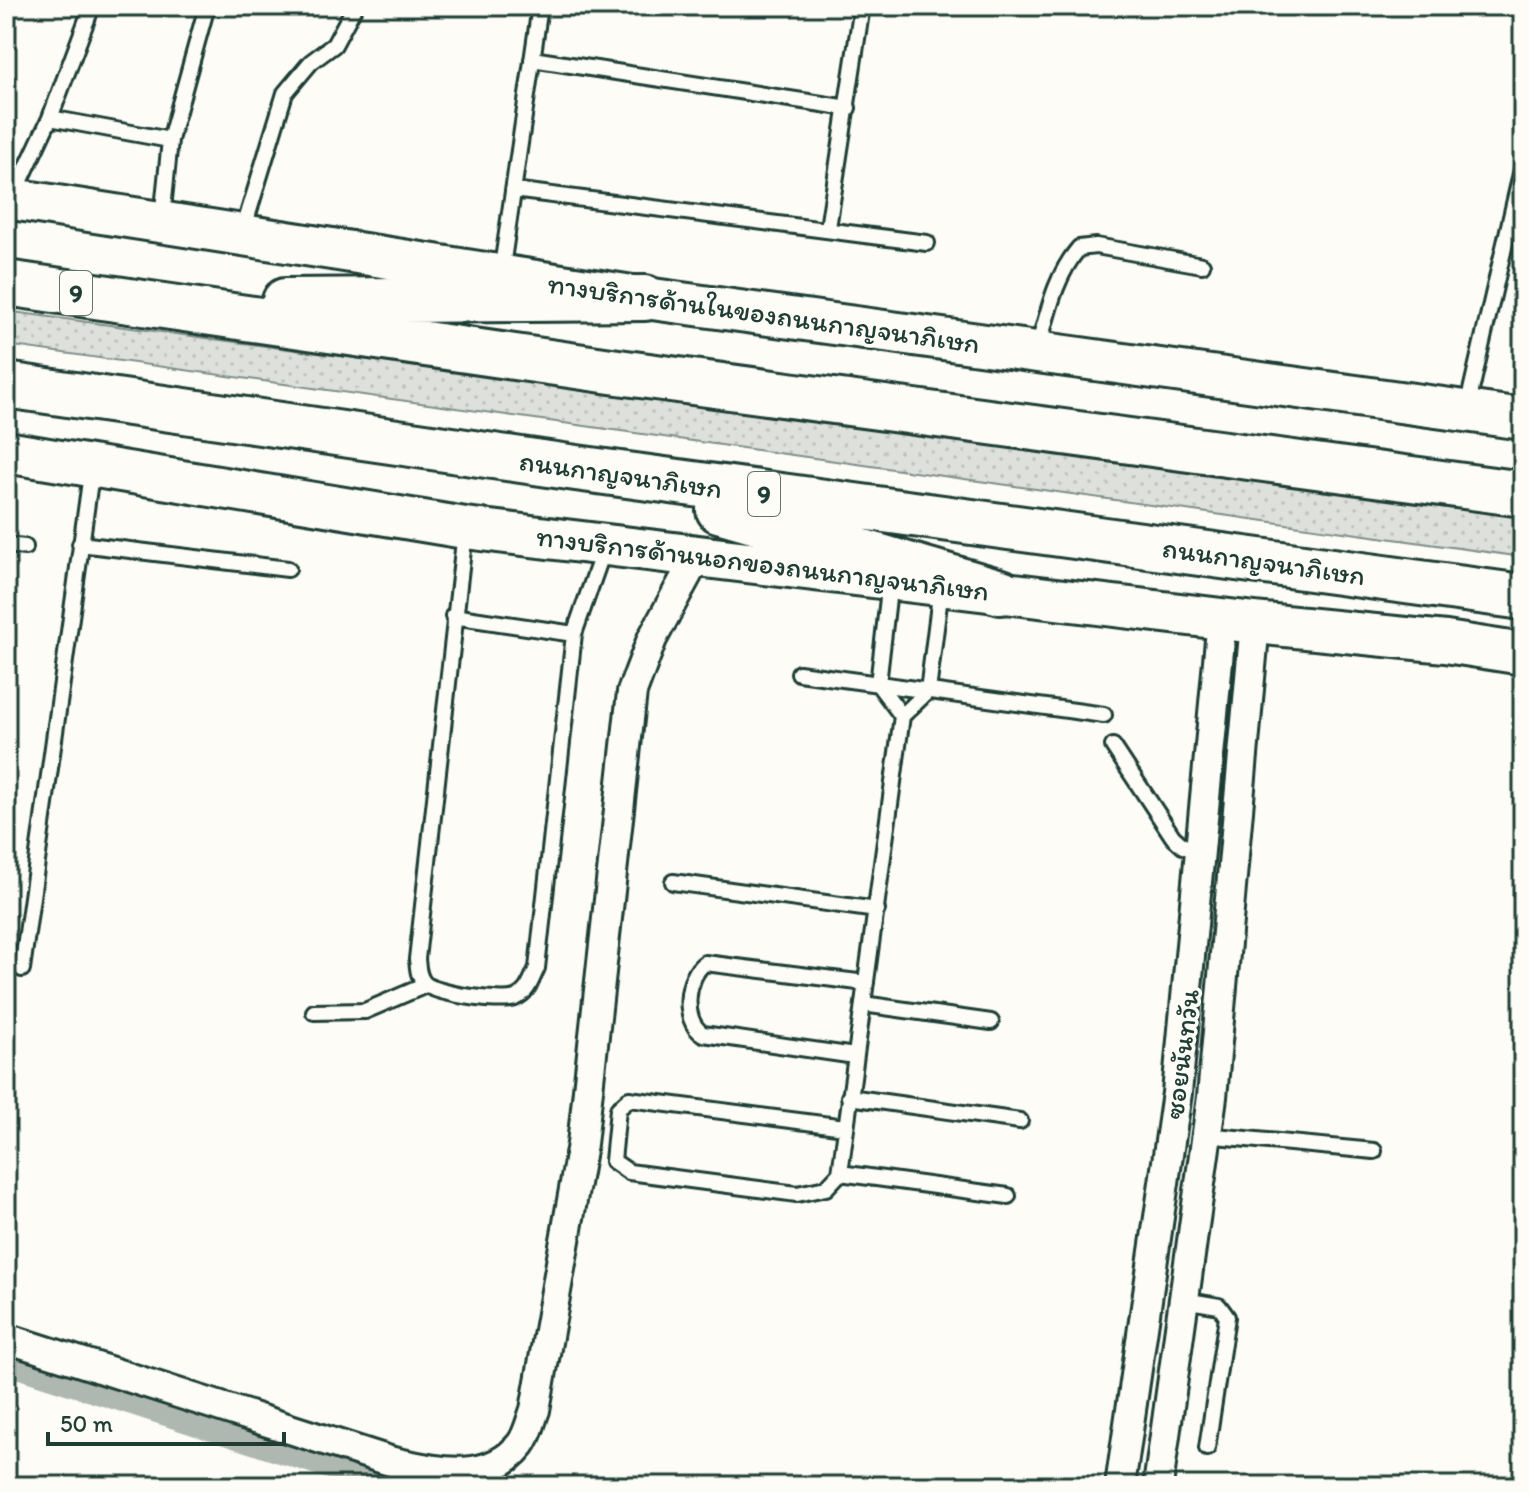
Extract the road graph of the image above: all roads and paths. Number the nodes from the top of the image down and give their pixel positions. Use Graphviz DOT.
graph roads {
  1 [pos="92,6"];
  2 [pos="207,6"];
  3 [pos="355,6"];
  4 [pos="540,6"];
  5 [pos="862,6"];
  6 [pos="532,59"];
  7 [pos="848,108"];
  8 [pos="50,118"];
  9 [pos="170,140"];
  10 [pos="1523,165"];
  11 [pos="513,190"];
  12 [pos="9,199"];
  13 [pos="162,221"];
  14 [pos="828,228"];
  15 [pos="242,234"];
  16 [pos="927,243"];
  17 [pos="1202,265"];
  18 [pos="501,274"];
  19 [pos="6,283"];
  20 [pos="645,298"];
  21 [pos="146,303"];
  22 [pos="1037,353"];
  23 [pos="6,385"];
  24 [pos="1466,412"];
  25 [pos="1523,419"];
  26 [pos="6,452"];
  27 [pos="92,465"];
  28 [pos="576,468"];
  29 [pos="1523,494"];
  30 [pos="465,528"];
  31 [pos="80,544"];
  32 [pos="6,545"];
  33 [pos="606,545"];
  34 [pos="25,547"];
  35 [pos="696,558"];
  36 [pos="288,569"];
  37 [pos="890,580"];
  38 [pos="941,586"];
  39 [pos="1001,592"];
  40 [pos="1523,597"];
  41 [pos="453,616"];
  42 [pos="1238,621"];
  43 [pos="574,634"];
  44 [pos="1523,654"];
  45 [pos="799,673"];
  46 [pos="878,684"];
  47 [pos="928,691"];
  48 [pos="1104,715"];
  49 [pos="902,716"];
  50 [pos="1113,746"];
  51 [pos="1201,852"];
  52 [pos="673,882"];
  53 [pos="877,910"];
  54 [pos="1197,914"];
  55 [pos="1230,920"];
  56 [pos="22,969"];
  57 [pos="866,983"];
  58 [pos="426,985"];
  59 [pos="863,1004"];
  60 [pos="314,1012"];
  61 [pos="991,1022"];
  62 [pos="855,1056"];
  63 [pos="1177,1093"];
  64 [pos="849,1097"];
  65 [pos="1212,1097"];
  66 [pos="1020,1121"];
  67 [pos="845,1127"];
  68 [pos="1205,1135"];
  69 [pos="1374,1151"];
  70 [pos="840,1173"];
  71 [pos="1008,1196"];
  72 [pos="1184,1300"];
  73 [pos="6,1338"];
  74 [pos="1138,1372"];
  75 [pos="1173,1373"];
  76 [pos="1207,1448"];
  77 [pos="1120,1486"];
  78 [pos="1158,1486"];
  1 -- 8 [label="lane"];
  2 -- 9 [label="lane"];
  3 -- 15 [label="lane"];
  4 -- 6 [label="lane"];
  5 -- 7 [label="lane"];
  6 -- 7 [label="lane"];
  6 -- 11 [label="lane"];
  7 -- 14 [label="lane"];
  8 -- 9 [label="lane"];
  8 -- 12 [label="lane"];
  9 -- 13 [label="lane"];
  10 -- 24 [label="lane"];
  11 -- 14 [label="lane"];
  11 -- 18 [label="lane"];
  12 -- 13 [label="main road, ทางบริการด้านในของถนนกาญจนาภิเษก"];
  13 -- 15 [label="main road, ทางบริการด้านในของถนนกาญจนาภิเษก"];
  14 -- 16 [label="lane"];
  15 -- 18 [label="main road, ทางบริการด้านในของถนนกาญจนาภิเษก"];
  17 -- 22 [label="lane"];
  18 -- 20 [label="main road, ทางบริการด้านในของถนนกาญจนาภิเษก"];
  19 -- 21 [label="highway, 9"];
  20 -- 21 [label="highway"];
  20 -- 22 [label="main road, ทางบริการด้านในของถนนกาญจนาภิเษก"];
  21 -- 29 [label="highway, 9"];
  22 -- 24 [label="main road, ทางบริการด้านในของถนนกาญจนาภิเษก"];
  23 -- 28 [label="highway, ถนนกาญจนาภิเษก / 9"];
  24 -- 25 [label="main road, ทางบริการด้านในของถนนกาญจนาภิเษก"];
  26 -- 27 [label="main road, ทางบริการด้านนอกของถนนกาญจนาภิเษก"];
  27 -- 30 [label="main road, ทางบริการด้านนอกของถนนกาญจนาภิเษก"];
  27 -- 31 [label="lane"];
  28 -- 39 [label="highway"];
  28 -- 40 [label="highway, ถนนกาญจนาภิเษก / 9"];
  30 -- 33 [label="main road, ทางบริการด้านนอกของถนนกาญจนาภิเษก"];
  30 -- 41 [label="lane"];
  31 -- 36 [label="lane"];
  31 -- 56 [label="lane"];
  32 -- 34 [label="lane"];
  33 -- 35 [label="main road, ทางบริการด้านนอกของถนนกาญจนาภิเษก"];
  33 -- 43 [label="lane"];
  35 -- 37 [label="main road, ทางบริการด้านนอกของถนนกาญจนาภิเษก"];
  35 -- 73 [label="street"];
  37 -- 38 [label="main road, ทางบริการด้านนอกของถนนกาญจนาภิเษก"];
  37 -- 46 [label="lane"];
  38 -- 39 [label="main road, ทางบริการด้านนอกของถนนกาญจนาภิเษก"];
  38 -- 47 [label="lane"];
  39 -- 42 [label="main road, ทางบริการด้านนอกของถนนกาญจนาภิเษก"];
  41 -- 43 [label="lane"];
  41 -- 58 [label="lane"];
  42 -- 44 [label="main road, ทางบริการด้านนอกของถนนกาญจนาภิเษก"];
  42 -- 51 [label="street, ซอยนันทวัน"];
  42 -- 55 [label="street, ซอยนันทวัน"];
  43 -- 58 [label="lane"];
  45 -- 46 [label="lane"];
  46 -- 47 [label="lane"];
  46 -- 49 [label="lane"];
  47 -- 48 [label="lane"];
  47 -- 49 [label="lane"];
  49 -- 53 [label="lane"];
  50 -- 51 [label="lane"];
  51 -- 54 [label="street, ซอยนันทวัน"];
  52 -- 53 [label="lane"];
  53 -- 57 [label="lane"];
  54 -- 55 [label="street"];
  54 -- 63 [label="street, ซอยนันทวัน"];
  55 -- 65 [label="street, ซอยนันทวัน"];
  57 -- 59 [label="lane"];
  57 -- 62 [label="lane"];
  58 -- 60 [label="lane"];
  59 -- 61 [label="lane"];
  59 -- 62 [label="lane"];
  62 -- 64 [label="lane"];
  63 -- 65 [label="street"];
  63 -- 74 [label="street, ซอยนันทวัน"];
  64 -- 66 [label="lane"];
  64 -- 67 [label="lane"];
  65 -- 68 [label="street, ซอยนันทวัน"];
  67 -- 70 [label="lane"];
  67 -- 70 [label="lane"];
  68 -- 69 [label="lane"];
  68 -- 72 [label="street, ซอยนันทวัน"];
  70 -- 71 [label="lane"];
  72 -- 75 [label="street, ซอยนันทวัน"];
  72 -- 76 [label="lane"];
  74 -- 75 [label="street"];
  74 -- 77 [label="street, ซอยนันทวัน"];
  75 -- 78 [label="street, ซอยนันทวัน"];
}
